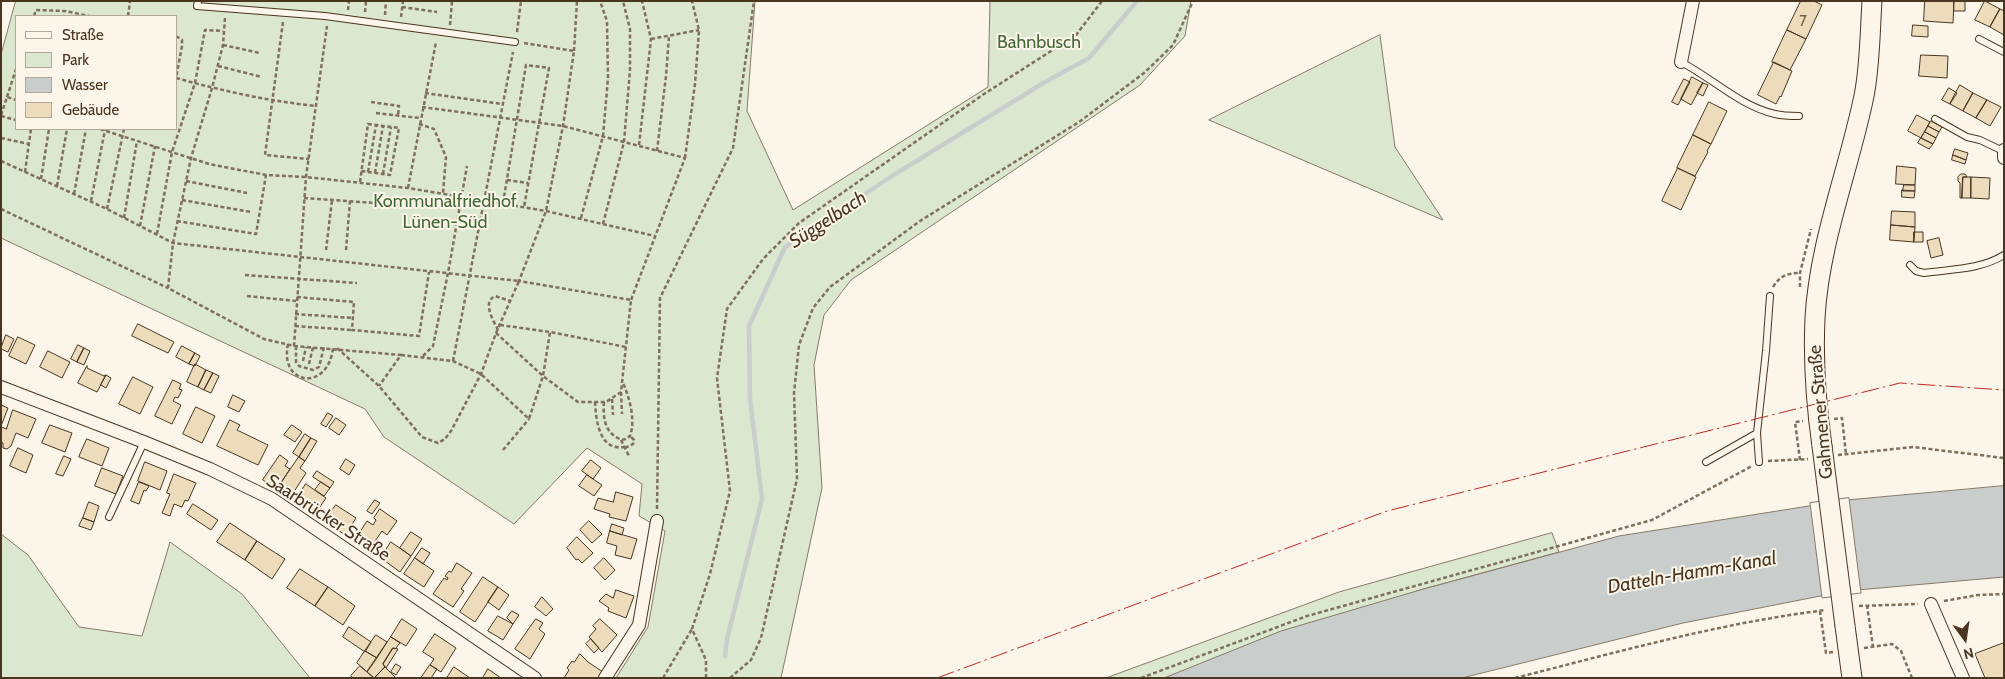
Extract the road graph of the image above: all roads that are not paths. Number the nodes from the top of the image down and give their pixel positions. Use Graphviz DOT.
graph roads {
  1 [pos="198,1"];
  2 [pos="1693,1"];
  3 [pos="1872,1"];
  4 [pos="1980,39"];
  5 [pos="515,42"];
  6 [pos="2004,52"];
  7 [pos="1681,62"];
  8 [pos="1799,116"];
  9 [pos="1935,119"];
  10 [pos="2004,151"];
  11 [pos="2004,158"];
  12 [pos="2004,256"];
  13 [pos="1910,266"];
  14 [pos="1770,296"];
  15 [pos="1,387"];
  16 [pos="1756,432"];
  17 [pos="144,442"];
  18 [pos="1706,462"];
  19 [pos="1760,462"];
  20 [pos="109,517"];
  21 [pos="657,521"];
  22 [pos="1931,604"];
  23 [pos="535,678"];
  24 [pos="604,678"];
  25 [pos="1852,678"];
  26 [pos="1963,678"];
  1 -- 5 [label="lane"];
  2 -- 7 [label="street"];
  3 -- 25 [label="main road, Gahmener Straße, bridge"];
  4 -- 6 [label="lane"];
  7 -- 8 [label="lane"];
  9 -- 10 [label="lane"];
  10 -- 11 [label="street"];
  12 -- 13 [label="lane"];
  14 -- 16 [label="lane"];
  15 -- 17 [label="street, Saarbrücker Straße"];
  16 -- 18 [label="lane"];
  16 -- 19 [label="lane"];
  17 -- 20 [label="lane"];
  17 -- 23 [label="street, Saarbrücker Straße"];
  21 -- 24 [label="street"];
  22 -- 26 [label="street"];
}
